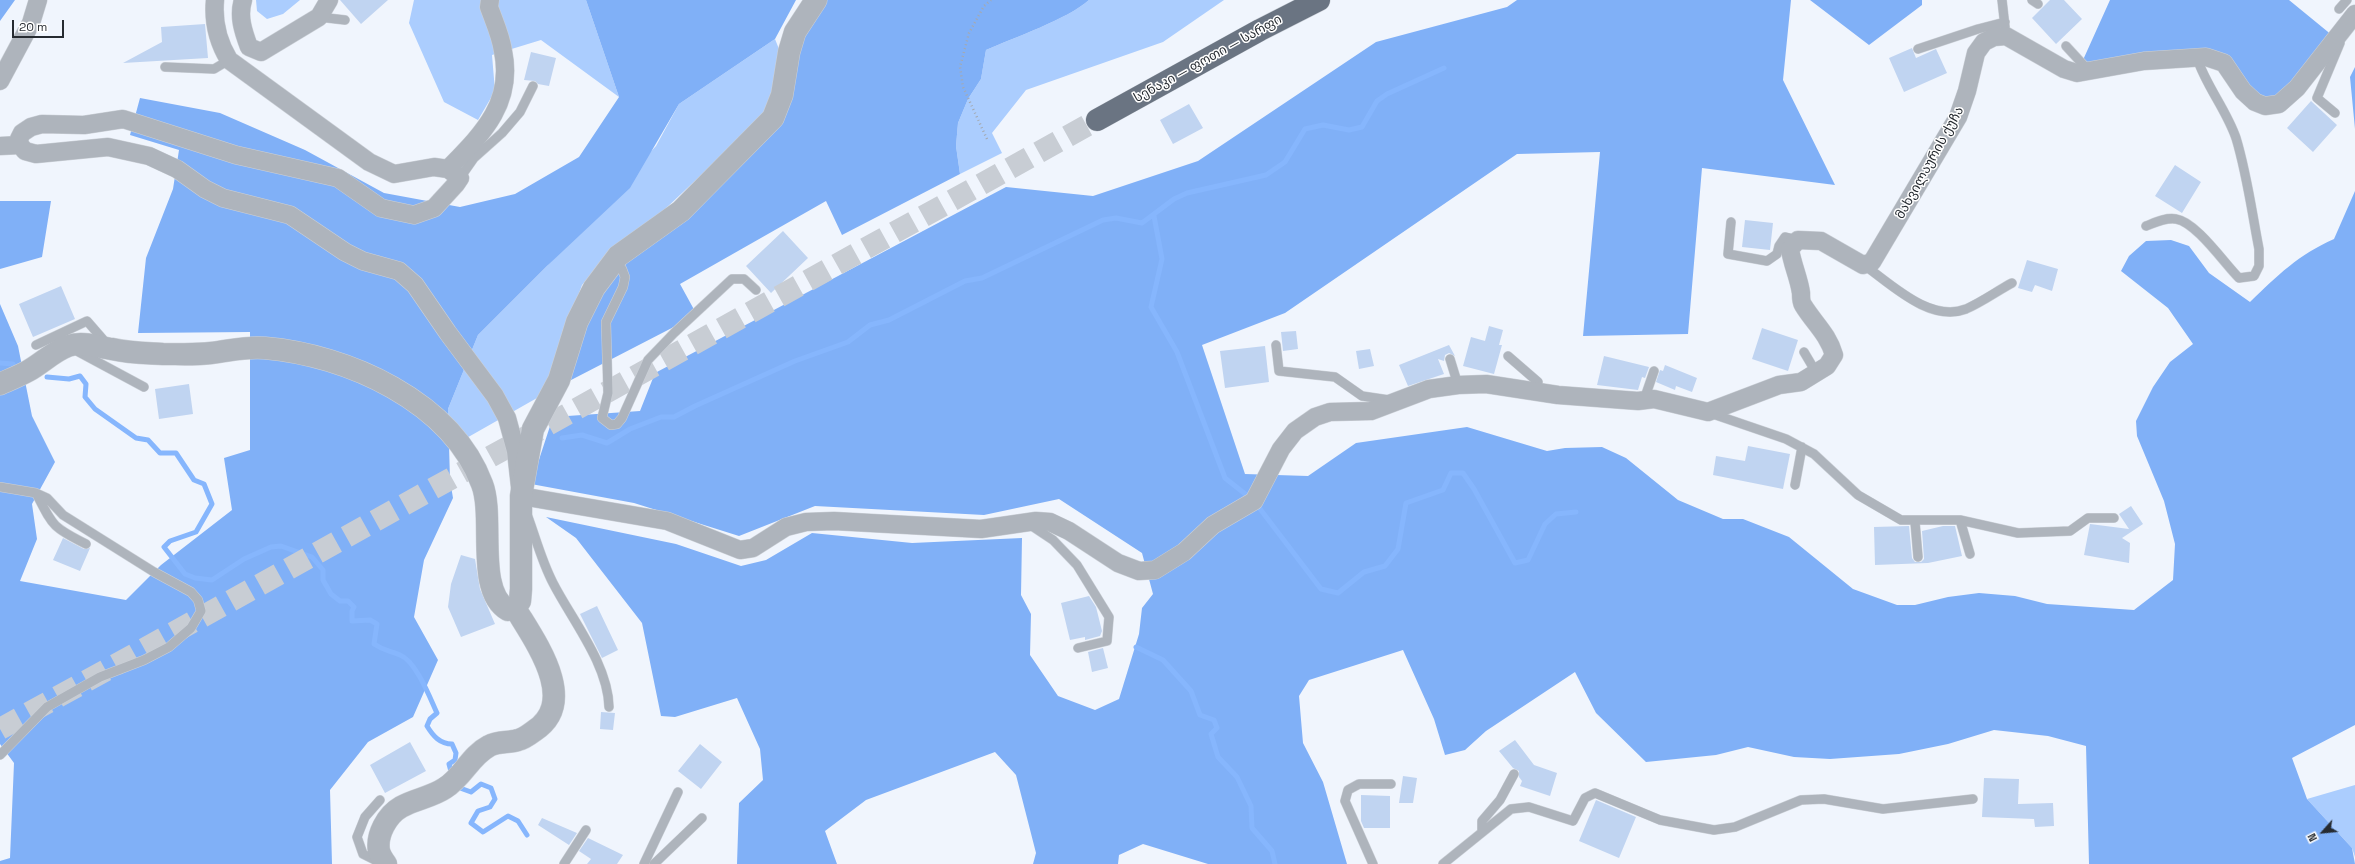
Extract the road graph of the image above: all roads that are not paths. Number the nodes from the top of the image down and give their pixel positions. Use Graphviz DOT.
graph roads {
  1 [pos="38,0"];
  2 [pos="215,0"];
  3 [pos="243,0"];
  4 [pos="329,0"];
  5 [pos="490,0"];
  6 [pos="816,0"];
  7 [pos="1319,0"];
  8 [pos="2002,0"];
  9 [pos="2347,0"];
  10 [pos="2348,14"];
  11 [pos="319,17"];
  12 [pos="345,20"];
  13 [pos="2006,29"];
  14 [pos="2066,46"];
  15 [pos="1918,49"];
  16 [pos="2197,58"];
  17 [pos="229,60"];
  18 [pos="165,67"];
  19 [pos="2089,71"];
  20 [pos="0,81"];
  21 [pos="534,86"];
  22 [pos="2335,113"];
  23 [pos="1097,120"];
  24 [pos="6,147"];
  25 [pos="454,173"];
  26 [pos="1731,222"];
  27 [pos="2146,226"];
  28 [pos="1798,240"];
  29 [pos="611,262"];
  30 [pos="1863,265"];
  31 [pos="2012,283"];
  32 [pos="756,290"];
  33 [pos="1276,345"];
  34 [pos="40,352"];
  35 [pos="1804,352"];
  36 [pos="1508,356"];
  37 [pos="1450,359"];
  38 [pos="1654,371"];
  39 [pos="1817,374"];
  40 [pos="0,384"];
  41 [pos="1458,385"];
  42 [pos="144,387"];
  43 [pos="1536,392"];
  44 [pos="1404,399"];
  45 [pos="1644,400"];
  46 [pos="1708,412"];
  47 [pos="1802,447"];
  48 [pos="1795,485"];
  49 [pos="0,487"];
  50 [pos="36,493"];
  51 [pos="521,496"];
  52 [pos="2114,518"];
  53 [pos="1960,520"];
  54 [pos="1915,522"];
  55 [pos="1027,523"];
  56 [pos="488,524"];
  57 [pos="86,544"];
  58 [pos="478,546"];
  59 [pos="1970,554"];
  60 [pos="1918,557"];
  61 [pos="515,608"];
  62 [pos="1078,648"];
  63 [pos="609,707"];
  64 [pos="0,755"];
  65 [pos="1514,774"];
  66 [pos="1391,784"];
  67 [pos="678,792"];
  68 [pos="1973,799"];
  69 [pos="380,800"];
  70 [pos="702,818"];
  71 [pos="586,830"];
  72 [pos="1482,831"];
  73 [pos="384,864"];
  74 [pos="564,864"];
  75 [pos="644,864"];
  76 [pos="654,864"];
  77 [pos="1372,864"];
  78 [pos="1443,864"];
  1 -- 20 [label="street"];
  2 -- 17 [label="street"];
  3 -- 11 [label="street"];
  4 -- 11 [label="street"];
  5 -- 25 [label="street"];
  6 -- 29 [label="street"];
  7 -- 23 [label="highway, სენაკი — ფოთი — სარფი"];
  8 -- 13 [label="lane"];
  9 -- 10 [label="lane"];
  10 -- 16 [label="street"];
  10 -- 22 [label="lane"];
  11 -- 12 [label="lane"];
  13 -- 15 [label="lane"];
  13 -- 19 [label="street"];
  13 -- 30 [label="street, მახვილაურის ქუჩა"];
  14 -- 19 [label="lane"];
  16 -- 19 [label="street"];
  16 -- 27 [label="lane"];
  17 -- 18 [label="lane"];
  17 -- 25 [label="street"];
  21 -- 25 [label="lane"];
  24 -- 25 [label="street"];
  24 -- 51 [label="street"];
  26 -- 28 [label="lane"];
  28 -- 30 [label="street"];
  28 -- 39 [label="street"];
  29 -- 32 [label="lane"];
  29 -- 51 [label="street"];
  30 -- 31 [label="lane"];
  33 -- 44 [label="lane"];
  34 -- 40 [label="street"];
  34 -- 42 [label="lane"];
  34 -- 56 [label="street"];
  35 -- 39 [label="lane"];
  36 -- 43 [label="lane"];
  37 -- 41 [label="lane"];
  38 -- 45 [label="lane"];
  39 -- 46 [label="street"];
  41 -- 43 [label="street"];
  41 -- 44 [label="street"];
  43 -- 45 [label="street"];
  44 -- 55 [label="street"];
  45 -- 46 [label="street"];
  46 -- 47 [label="lane"];
  47 -- 48 [label="lane"];
  47 -- 54 [label="lane"];
  49 -- 50 [label="lane"];
  50 -- 57 [label="lane"];
  50 -- 64 [label="lane"];
  51 -- 55 [label="street"];
  51 -- 61 [label="street"];
  51 -- 63 [label="lane"];
  52 -- 53 [label="lane"];
  53 -- 54 [label="lane"];
  53 -- 59 [label="lane"];
  54 -- 60 [label="lane"];
  55 -- 62 [label="lane"];
  56 -- 58 [label="lane"];
  56 -- 61 [label="street"];
  61 -- 73 [label="street"];
  65 -- 72 [label="lane"];
  66 -- 77 [label="lane"];
  67 -- 75 [label="lane"];
  68 -- 72 [label="lane"];
  69 -- 73 [label="lane"];
  70 -- 76 [label="lane"];
  71 -- 74 [label="lane"];
  72 -- 78 [label="lane"];
}
